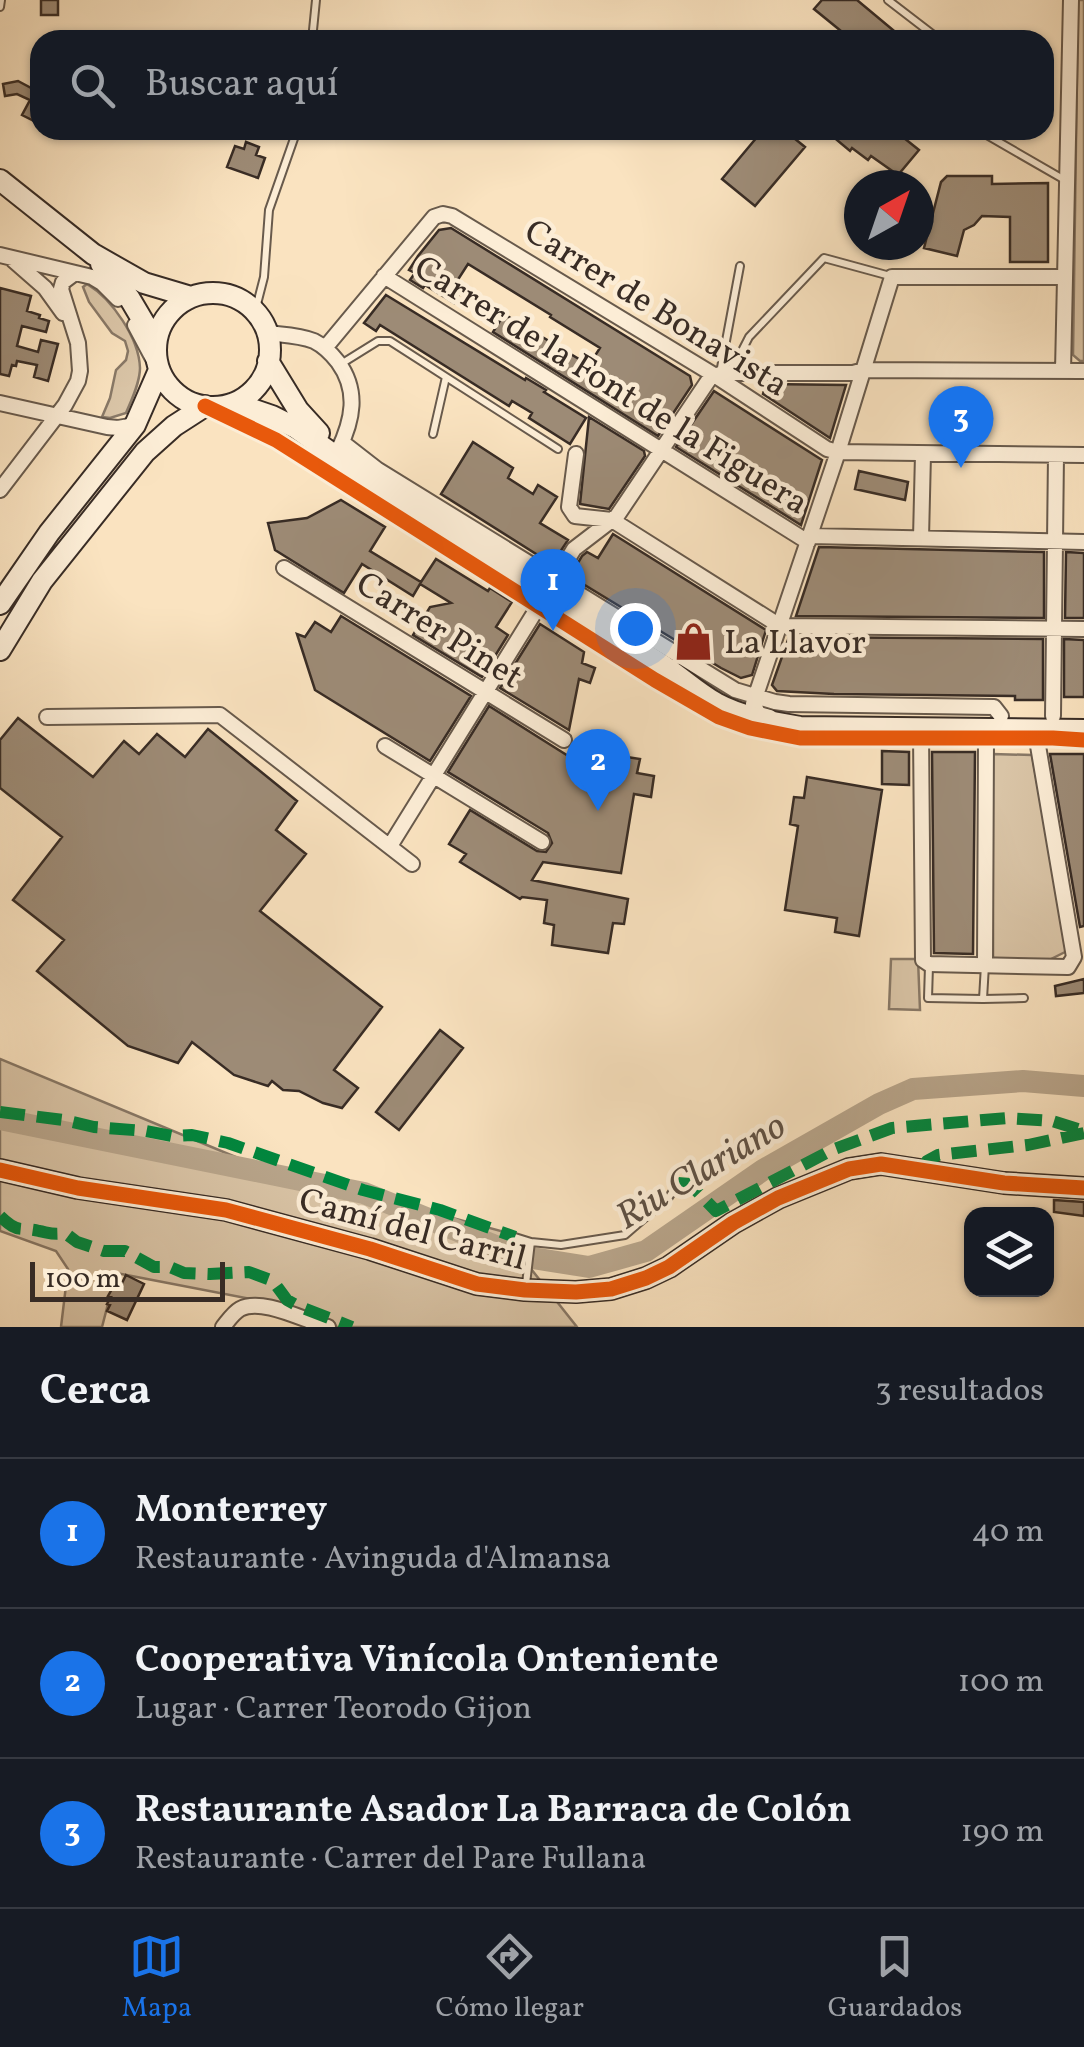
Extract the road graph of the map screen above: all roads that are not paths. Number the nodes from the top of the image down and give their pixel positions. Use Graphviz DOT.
graph roads {
  1 [pos="316,0"];
  2 [pos="888,0"];
  3 [pos="1071,0"];
  4 [pos="313,30"];
  5 [pos="927,30"];
  6 [pos="294,140"];
  7 [pos="996,140"];
  8 [pos="0,180"];
  9 [pos="1067,184"];
  10 [pos="93,254"];
  11 [pos="5,256"];
  12 [pos="740,266"];
  13 [pos="74,273"];
  14 [pos="384,276"];
  15 [pos="892,277"];
  16 [pos="1064,278"];
  17 [pos="191,297"];
  18 [pos="256,312"];
  19 [pos="75,330"];
  20 [pos="267,333"];
  21 [pos="156,343"];
  22 [pos="325,348"];
  23 [pos="268,362"];
  24 [pos="340,365"];
  25 [pos="159,370"];
  26 [pos="864,370"];
  27 [pos="1063,371"];
  28 [pos="1084,371"];
  29 [pos="721,374"];
  30 [pos="446,377"];
  31 [pos="0,403"];
  32 [pos="234,403"];
  33 [pos="205,406"];
  34 [pos="57,416"];
  35 [pos="135,425"];
  36 [pos="434,434"];
  37 [pos="558,449"];
  38 [pos="661,450"];
  39 [pos="339,451"];
  40 [pos="838,452"];
  41 [pos="576,454"];
  42 [pos="924,454"];
  43 [pos="1056,454"];
  44 [pos="1084,455"];
  45 [pos="0,490"];
  46 [pos="612,520"];
  47 [pos="920,538"];
  48 [pos="809,539"];
  49 [pos="1055,541"];
  50 [pos="1084,542"];
  51 [pos="284,568"];
  52 [pos="545,592"];
  53 [pos="0,604"];
  54 [pos="780,626"];
  55 [pos="1052,628"];
  56 [pos="1084,628"];
  57 [pos="0,650"];
  58 [pos="664,672"];
  59 [pos="485,692"];
  60 [pos="754,700"];
  61 [pos="996,716"];
  62 [pos="1053,716"];
  63 [pos="1084,716"];
  64 [pos="47,717"];
  65 [pos="777,730"];
  66 [pos="1084,730"];
  67 [pos="922,734"];
  68 [pos="1041,735"];
  69 [pos="986,739"];
  70 [pos="564,740"];
  71 [pos="1084,740"];
  72 [pos="386,746"];
  73 [pos="433,776"];
  74 [pos="542,842"];
  75 [pos="390,846"];
  76 [pos="412,864"];
  77 [pos="926,962"];
  78 [pos="985,965"];
  79 [pos="1024,998"];
  80 [pos="983,999"];
  81 [pos="0,1170"];
  82 [pos="678,1183"];
  83 [pos="1084,1188"];
  84 [pos="514,1237"];
  85 [pos="531,1246"];
  86 [pos="526,1280"];
  87 [pos="223,1327"];
  88 [pos="328,1327"];
  1 -- 4 [label="lane"];
  2 -- 5 [label="lane"];
  3 -- 9 [label="street"];
  6 -- 18 [label="lane"];
  7 -- 9 [label="lane"];
  8 -- 10 [label="street"];
  9 -- 16 [label="street"];
  10 -- 17 [label="street"];
  10 -- 21 [label="street"];
  11 -- 13 [label="street"];
  11 -- 19 [label="street"];
  12 -- 29 [label="lane"];
  13 -- 19 [label="street"];
  13 -- 25 [label="street"];
  14 -- 22 [label="street"];
  14 -- 29 [label="street, Carrer de Bonavista"];
  14 -- 38 [label="street, Carrer de la Font de la Figuera"];
  15 -- 16 [label="street"];
  15 -- 26 [label="street"];
  15 -- 29 [label="lane"];
  16 -- 27 [label="street"];
  17 -- 18 [label="street"];
  17 -- 21 [label="street"];
  18 -- 20 [label="street"];
  19 -- 34 [label="street"];
  20 -- 22 [label="street"];
  20 -- 23 [label="street"];
  21 -- 25 [label="street"];
  22 -- 24 [label="street"];
  23 -- 32 [label="street"];
  23 -- 39 [label="street"];
  24 -- 30 [label="lane"];
  24 -- 39 [label="street"];
  25 -- 33 [label="street"];
  25 -- 35 [label="street"];
  26 -- 27 [label="street"];
  26 -- 29 [label="street"];
  26 -- 40 [label="street"];
  27 -- 28 [label="street"];
  29 -- 38 [label="street"];
  29 -- 40 [label="street, Carrer de Bonavista"];
  30 -- 36 [label="lane"];
  30 -- 37 [label="lane"];
  31 -- 34 [label="street"];
  32 -- 33 [label="street"];
  32 -- 39 [label="street"];
  33 -- 52 [label="street"];
  33 -- 57 [label="street"];
  34 -- 35 [label="street"];
  34 -- 45 [label="street"];
  35 -- 53 [label="street"];
  38 -- 46 [label="street"];
  38 -- 48 [label="street, Carrer de la Font de la Figuera"];
  39 -- 52 [label="street"];
  40 -- 42 [label="street"];
  40 -- 48 [label="street"];
  41 -- 46 [label="street"];
  42 -- 43 [label="street"];
  42 -- 47 [label="street"];
  43 -- 44 [label="street"];
  43 -- 49 [label="street"];
  46 -- 52 [label="street"];
  46 -- 54 [label="street"];
  47 -- 48 [label="street"];
  47 -- 49 [label="street"];
  48 -- 54 [label="street"];
  49 -- 50 [label="street"];
  49 -- 55 [label="street"];
  51 -- 59 [label="street, Carrer Pinet"];
  52 -- 58 [label="street"];
  52 -- 59 [label="street"];
  52 -- 60 [label="street"];
  54 -- 55 [label="street"];
  54 -- 60 [label="street"];
  55 -- 56 [label="street"];
  55 -- 62 [label="street"];
  58 -- 60 [label="street"];
  58 -- 65 [label="street"];
  59 -- 70 [label="street, Carrer Pinet"];
  59 -- 73 [label="street"];
  60 -- 61 [label="street"];
  60 -- 65 [label="street"];
  61 -- 62 [label="street"];
  61 -- 67 [label="street"];
  62 -- 63 [label="street"];
  64 -- 75 [label="street"];
  65 -- 67 [label="street"];
  66 -- 68 [label="street"];
  67 -- 68 [label="street"];
  67 -- 69 [label="street"];
  67 -- 77 [label="street"];
  68 -- 69 [label="street"];
  68 -- 71 [label="street"];
  68 -- 78 [label="street"];
  69 -- 78 [label="street"];
  72 -- 73 [label="street"];
  73 -- 74 [label="street"];
  73 -- 75 [label="street"];
  75 -- 76 [label="street"];
  77 -- 78 [label="street"];
  77 -- 80 [label="lane"];
  78 -- 80 [label="lane"];
  79 -- 80 [label="lane"];
  81 -- 86 [label="street, Camí del Carril"];
  82 -- 85 [label="lane"];
  83 -- 86 [label="street, Camí del Carril"];
  84 -- 85 [label="lane"];
  85 -- 86 [label="lane"];
  87 -- 88 [label="street"];
}
